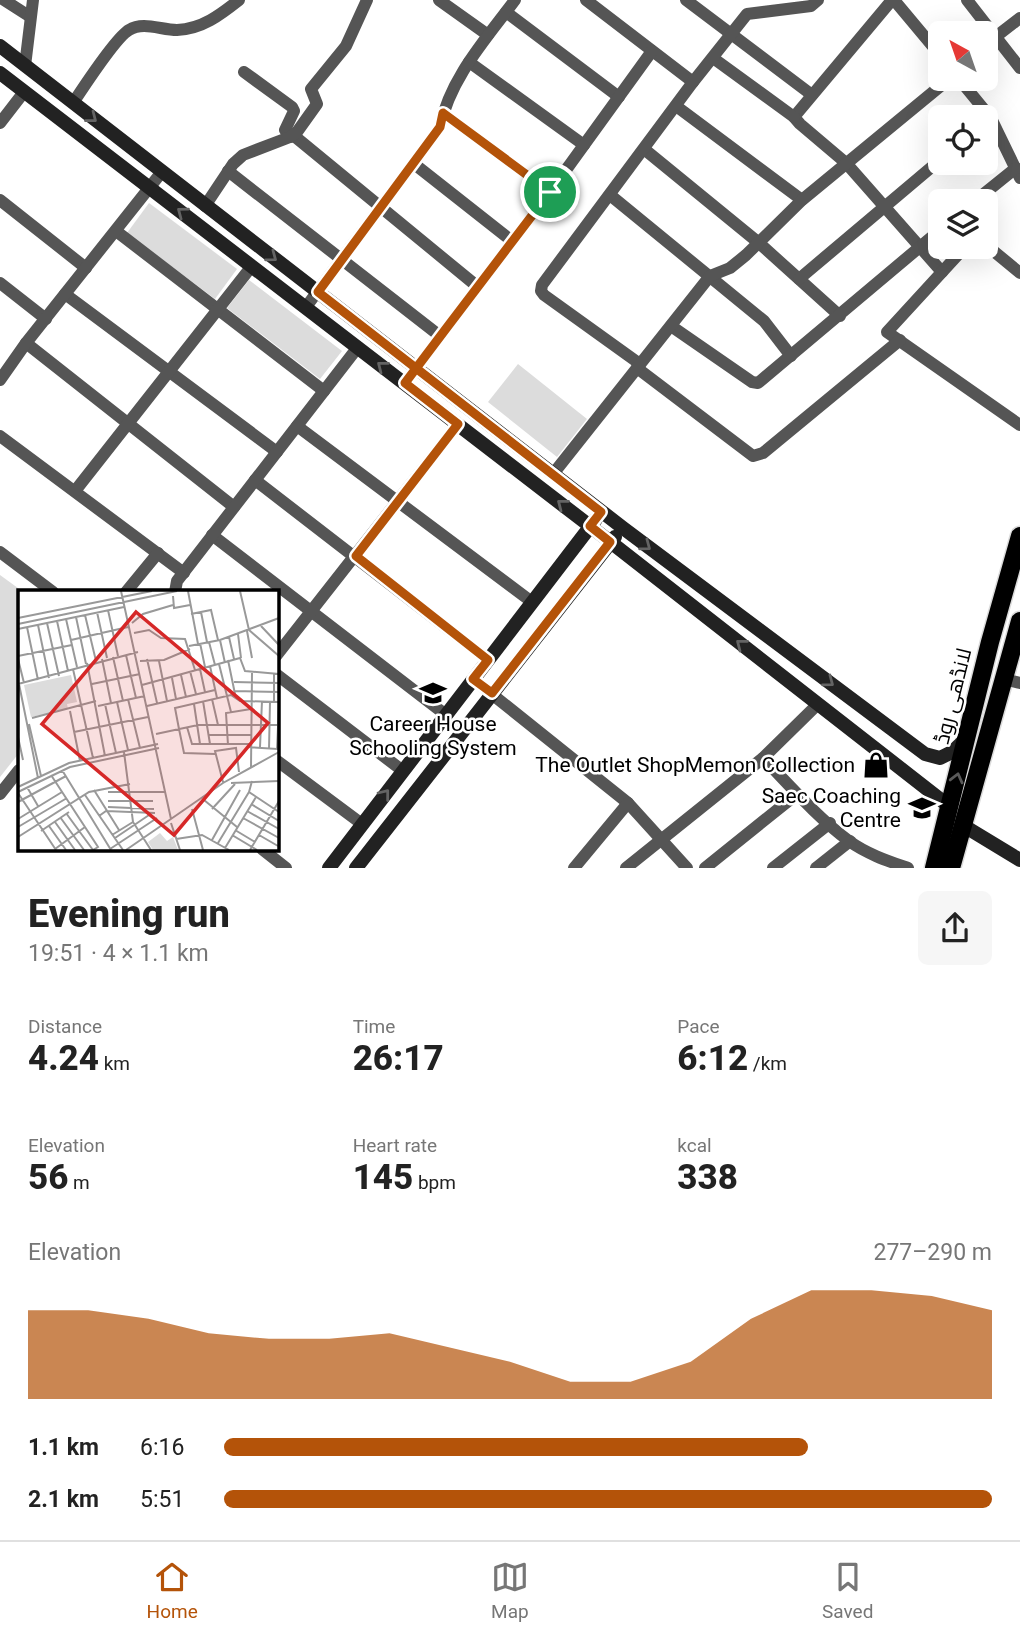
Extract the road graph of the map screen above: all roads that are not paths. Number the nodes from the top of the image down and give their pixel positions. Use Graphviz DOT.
graph roads {
  1 [pos="4,0"];
  2 [pos="33,0"];
  3 [pos="239,0"];
  4 [pos="367,0"];
  5 [pos="439,0"];
  6 [pos="515,0"];
  7 [pos="586,0"];
  8 [pos="686,0"];
  9 [pos="758,0"];
  10 [pos="818,0"];
  11 [pos="893,0"];
  12 [pos="967,0"];
  13 [pos="506,12"];
  14 [pos="747,15"];
  15 [pos="29,16"];
  16 [pos="1020,18"];
  17 [pos="979,21"];
  18 [pos="732,33"];
  19 [pos="488,35"];
  20 [pos="998,35"];
  21 [pos="928,41"];
  22 [pos="0,46"];
  23 [pos="998,48"];
  24 [pos="652,51"];
  25 [pos="713,58"];
  26 [pos="469,62"];
  27 [pos="25,66"];
  28 [pos="1020,68"];
  29 [pos="244,72"];
  30 [pos="0,73"];
  31 [pos="693,82"];
  32 [pos="934,91"];
  33 [pos="24,92"];
  34 [pos="812,95"];
  35 [pos="619,97"];
  36 [pos="73,103"];
  37 [pos="676,106"];
  38 [pos="443,113"];
  39 [pos="794,117"];
  40 [pos="0,123"];
  41 [pos="292,136"];
  42 [pos="998,138"];
  43 [pos="584,145"];
  44 [pos="644,149"];
  45 [pos="413,163"];
  46 [pos="846,163"];
  47 [pos="928,170"];
  48 [pos="228,171"];
  49 [pos="161,173"];
  50 [pos="1018,173"];
  51 [pos="150,188"];
  52 [pos="993,189"];
  53 [pos="550,192"];
  54 [pos="610,195"];
  55 [pos="0,200"];
  56 [pos="802,200"];
  57 [pos="205,206"];
  58 [pos="380,206"];
  59 [pos="884,206"];
  60 [pos="116,231"];
  61 [pos="928,240"];
  62 [pos="512,241"];
  63 [pos="759,243"];
  64 [pos="919,247"];
  65 [pos="998,255"];
  66 [pos="954,259"];
  67 [pos="341,261"];
  68 [pos="252,266"];
  69 [pos="86,268"];
  70 [pos="942,272"];
  71 [pos="1020,273"];
  72 [pos="710,276"];
  73 [pos="799,279"];
  74 [pos="0,283"];
  75 [pos="478,287"];
  76 [pos="318,292"];
  77 [pos="65,294"];
  78 [pos="306,307"];
  79 [pos="219,309"];
  80 [pos="840,316"];
  81 [pos="46,319"];
  82 [pos="670,326"];
  83 [pos="440,336"];
  84 [pos="900,340"];
  85 [pos="26,343"];
  86 [pos="358,347"];
  87 [pos="791,356"];
  88 [pos="638,366"];
  89 [pos="416,369"];
  90 [pos="169,371"];
  91 [pos="1,376"];
  92 [pos="405,383"];
  93 [pos="324,391"];
  94 [pos="128,423"];
  95 [pos="458,424"];
  96 [pos="1020,425"];
  97 [pos="297,426"];
  98 [pos="0,436"];
  99 [pos="277,452"];
  100 [pos="553,474"];
  101 [pos="255,480"];
  102 [pos="75,491"];
  103 [pos="397,500"];
  104 [pos="234,507"];
  105 [pos="601,512"];
  106 [pos="590,526"];
  107 [pos="623,528"];
  108 [pos="212,535"];
  109 [pos="1020,536"];
  110 [pos="610,542"];
  111 [pos="0,552"];
  112 [pos="158,553"];
  113 [pos="356,556"];
  114 [pos="184,573"];
  115 [pos="50,590"];
  116 [pos="128,590"];
  117 [pos="175,590"];
  118 [pos="532,602"];
  119 [pos="312,612"];
  120 [pos="1020,621"];
  121 [pos="278,654"];
  122 [pos="488,660"];
  123 [pos="278,676"];
  124 [pos="473,679"];
  125 [pos="1012,681"];
  126 [pos="492,693"];
  127 [pos="818,704"];
  128 [pos="446,715"];
  129 [pos="966,739"];
  130 [pos="763,758"];
  131 [pos="278,761"];
  132 [pos="18,771"];
  133 [pos="403,771"];
  134 [pos="0,794"];
  135 [pos="797,794"];
  136 [pos="628,803"];
  137 [pos="950,807"];
  138 [pos="830,823"];
  139 [pos="362,824"];
  140 [pos="964,826"];
  141 [pos="661,839"];
  142 [pos="845,845"];
  143 [pos="263,850"];
  144 [pos="1020,860"];
  145 [pos="877,863"];
  146 [pos="286,868"];
  147 [pos="329,868"];
  148 [pos="356,868"];
  149 [pos="574,868"];
  150 [pos="626,868"];
  151 [pos="687,868"];
  152 [pos="705,868"];
  153 [pos="774,868"];
  154 [pos="816,868"];
  155 [pos="833,868"];
  156 [pos="908,868"];
  157 [pos="934,868"];
  158 [pos="951,868"];
  1 -- 15 [label="street"];
  2 -- 15 [label="street"];
  3 -- 36 [label="street"];
  4 -- 41 [label="street"];
  5 -- 19 [label="street"];
  6 -- 13 [label="street"];
  7 -- 24 [label="street"];
  8 -- 18 [label="street"];
  9 -- 14 [label="street"];
  10 -- 14 [label="street"];
  11 -- 21 [label="street"];
  11 -- 34 [label="street"];
  12 -- 17 [label="street"];
  13 -- 19 [label="street"];
  13 -- 35 [label="street"];
  14 -- 18 [label="street"];
  15 -- 27 [label="street"];
  16 -- 20 [label="street"];
  18 -- 25 [label="street"];
  18 -- 34 [label="street"];
  19 -- 26 [label="street"];
  22 -- 27 [label="main road"];
  23 -- 28 [label="street"];
  24 -- 31 [label="street"];
  24 -- 35 [label="street"];
  25 -- 31 [label="street"];
  25 -- 39 [label="street"];
  26 -- 38 [label="street"];
  26 -- 43 [label="street"];
  27 -- 36 [label="main road"];
  29 -- 41 [label="street"];
  30 -- 33 [label="main road"];
  31 -- 37 [label="street"];
  32 -- 46 [label="street"];
  33 -- 40 [label="street"];
  33 -- 51 [label="main road"];
  34 -- 39 [label="street"];
  35 -- 43 [label="street"];
  36 -- 49 [label="main road, one-way"];
  37 -- 44 [label="street"];
  37 -- 56 [label="street"];
  38 -- 45 [label="street"];
  38 -- 53 [label="street"];
  39 -- 46 [label="street"];
  41 -- 48 [label="street"];
  41 -- 58 [label="street"];
  42 -- 50 [label="street"];
  43 -- 53 [label="street"];
  44 -- 54 [label="street"];
  44 -- 63 [label="street"];
  45 -- 58 [label="street"];
  45 -- 62 [label="street"];
  46 -- 56 [label="street"];
  46 -- 59 [label="street"];
  47 -- 59 [label="street"];
  48 -- 57 [label="street"];
  48 -- 67 [label="street"];
  49 -- 51 [label="street"];
  49 -- 57 [label="main road"];
  50 -- 52 [label="street"];
  51 -- 60 [label="street"];
  68 -- 51 [label="main road, one-way"];
  53 -- 62 [label="street"];
  54 -- 72 [label="street"];
  54 -- 88 [label="street"];
  55 -- 69 [label="street"];
  56 -- 63 [label="street"];
  57 -- 76 [label="main road, one-way"];
  58 -- 67 [label="street"];
  58 -- 75 [label="street"];
  59 -- 64 [label="street"];
  59 -- 73 [label="street"];
  60 -- 69 [label="street"];
  60 -- 79 [label="street"];
  61 -- 64 [label="street"];
  62 -- 75 [label="street"];
  63 -- 72 [label="street"];
  63 -- 73 [label="street"];
  64 -- 70 [label="street"];
  64 -- 80 [label="street"];
  65 -- 71 [label="street"];
  66 -- 70 [label="street"];
  67 -- 76 [label="street"];
  67 -- 83 [label="street"];
  68 -- 78 [label="main road"];
  68 -- 79 [label="street"];
  69 -- 77 [label="street"];
  70 -- 84 [label="street"];
  72 -- 82 [label="street"];
  72 -- 87 [label="street"];
  73 -- 80 [label="street"];
  74 -- 81 [label="street"];
  75 -- 83 [label="street"];
  76 -- 78 [label="street"];
  76 -- 89 [label="main road"];
  77 -- 81 [label="street"];
  77 -- 90 [label="street"];
  78 -- 86 [label="main road"];
  79 -- 90 [label="street"];
  79 -- 93 [label="street"];
  80 -- 87 [label="street"];
  81 -- 85 [label="street"];
  82 -- 87 [label="street"];
  82 -- 88 [label="street"];
  83 -- 89 [label="street"];
  84 -- 88 [label="street"];
  84 -- 96 [label="street"];
  85 -- 91 [label="street"];
  85 -- 94 [label="street"];
  92 -- 86 [label="main road, one-way"];
  86 -- 93 [label="street"];
  88 -- 100 [label="street"];
  89 -- 92 [label="street"];
  89 -- 100 [label="main road"];
  90 -- 94 [label="street"];
  90 -- 99 [label="street"];
  92 -- 95 [label="main road"];
  93 -- 97 [label="street"];
  94 -- 102 [label="street"];
  94 -- 104 [label="street"];
  95 -- 103 [label="street"];
  106 -- 95 [label="main road, one-way"];
  97 -- 99 [label="street"];
  97 -- 103 [label="street"];
  98 -- 102 [label="street"];
  99 -- 101 [label="street"];
  100 -- 105 [label="main road"];
  101 -- 104 [label="street"];
  101 -- 113 [label="street"];
  102 -- 112 [label="street"];
  103 -- 113 [label="street"];
  103 -- 118 [label="street"];
  104 -- 108 [label="street"];
  105 -- 106 [label="main road"];
  105 -- 107 [label="main road"];
  106 -- 110 [label="main road"];
  106 -- 118 [label="main road"];
  107 -- 110 [label="main road"];
  107 -- 129 [label="main road, one-way"];
  108 -- 114 [label="street"];
  108 -- 119 [label="street"];
  109 -- 129 [label="main road, لانڈھی روڈ"];
  110 -- 126 [label="main road"];
  127 -- 110 [label="main road, one-way"];
  111 -- 115 [label="street"];
  112 -- 114 [label="street"];
  112 -- 116 [label="street"];
  113 -- 119 [label="street"];
  113 -- 122 [label="street"];
  114 -- 117 [label="street"];
  118 -- 122 [label="main road"];
  119 -- 121 [label="street"];
  119 -- 128 [label="street"];
  120 -- 125 [label="main road, لانڈھی روڈ"];
  122 -- 124 [label="main road"];
  123 -- 133 [label="street"];
  124 -- 126 [label="street"];
  124 -- 128 [label="main road"];
  125 -- 140 [label="main road, لانڈھی روڈ"];
  126 -- 136 [label="street"];
  126 -- 148 [label="main road"];
  127 -- 130 [label="street"];
  127 -- 137 [label="main road"];
  128 -- 133 [label="main road"];
  137 -- 129 [label="main road, لانڈھی روڈ, one-way"];
  130 -- 135 [label="street"];
  130 -- 141 [label="street"];
  131 -- 139 [label="street"];
  132 -- 134 [label="street"];
  139 -- 133 [label="main road, one-way"];
  135 -- 138 [label="street"];
  135 -- 152 [label="street"];
  136 -- 141 [label="street"];
  136 -- 149 [label="street"];
  137 -- 157 [label="main road, لانڈھی روڈ"];
  138 -- 142 [label="street"];
  138 -- 153 [label="street"];
  139 -- 147 [label="main road"];
  140 -- 144 [label="main road"];
  140 -- 158 [label="main road, لانڈھی روڈ"];
  141 -- 150 [label="street"];
  141 -- 151 [label="street"];
  142 -- 145 [label="street"];
  142 -- 154 [label="street"];
  142 -- 155 [label="street"];
  143 -- 146 [label="street"];
  145 -- 156 [label="street"];
}
